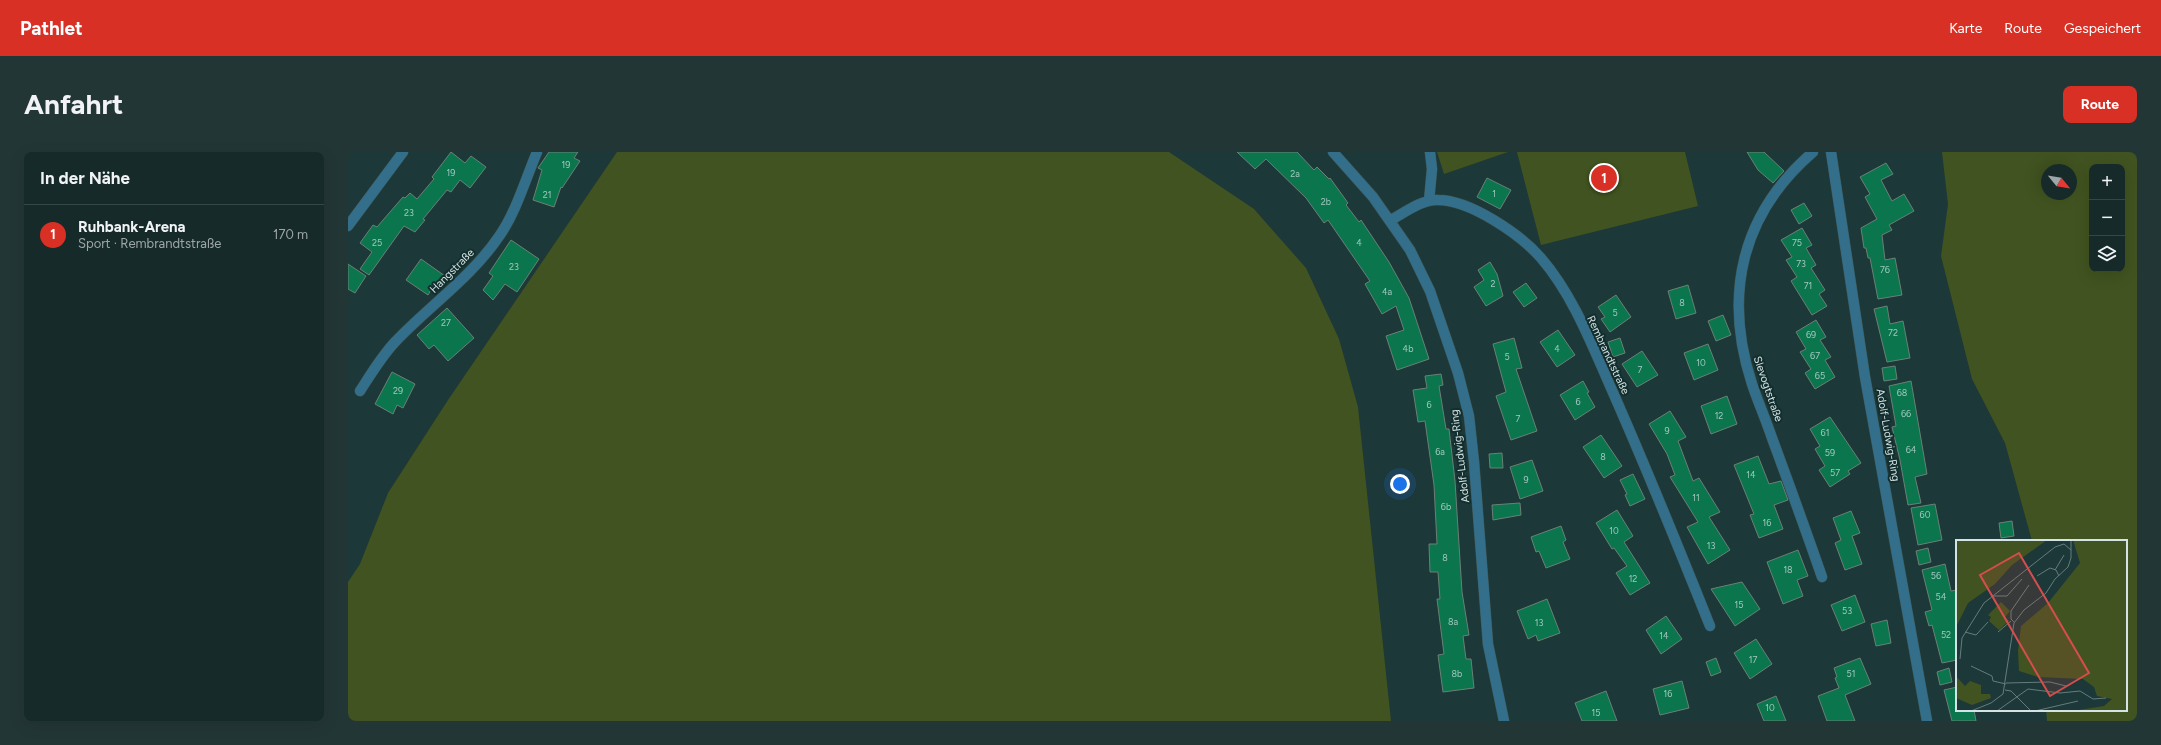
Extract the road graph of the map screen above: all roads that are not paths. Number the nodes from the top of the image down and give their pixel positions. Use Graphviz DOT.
graph roads {
  1 [pos="403,152"];
  2 [pos="537,152"];
  3 [pos="1333,152"];
  4 [pos="1430,152"];
  5 [pos="1813,152"];
  6 [pos="1831,152"];
  7 [pos="1429,201"];
  8 [pos="1391,220"];
  9 [pos="348,226"];
  10 [pos="360,391"];
  11 [pos="1822,577"];
  12 [pos="1710,626"];
  13 [pos="1504,721"];
  14 [pos="1927,721"];
  1 -- 9 [label="street"];
  2 -- 10 [label="street, Hangstraße"];
  3 -- 8 [label="street, Adolf-Ludwig-Ring"];
  4 -- 7 [label="street"];
  5 -- 11 [label="street, Slevogtstraße"];
  6 -- 14 [label="street, Adolf-Ludwig-Ring"];
  7 -- 8 [label="street"];
  7 -- 12 [label="street, Rembrandtstraße"];
  8 -- 13 [label="street, Adolf-Ludwig-Ring"];
}
